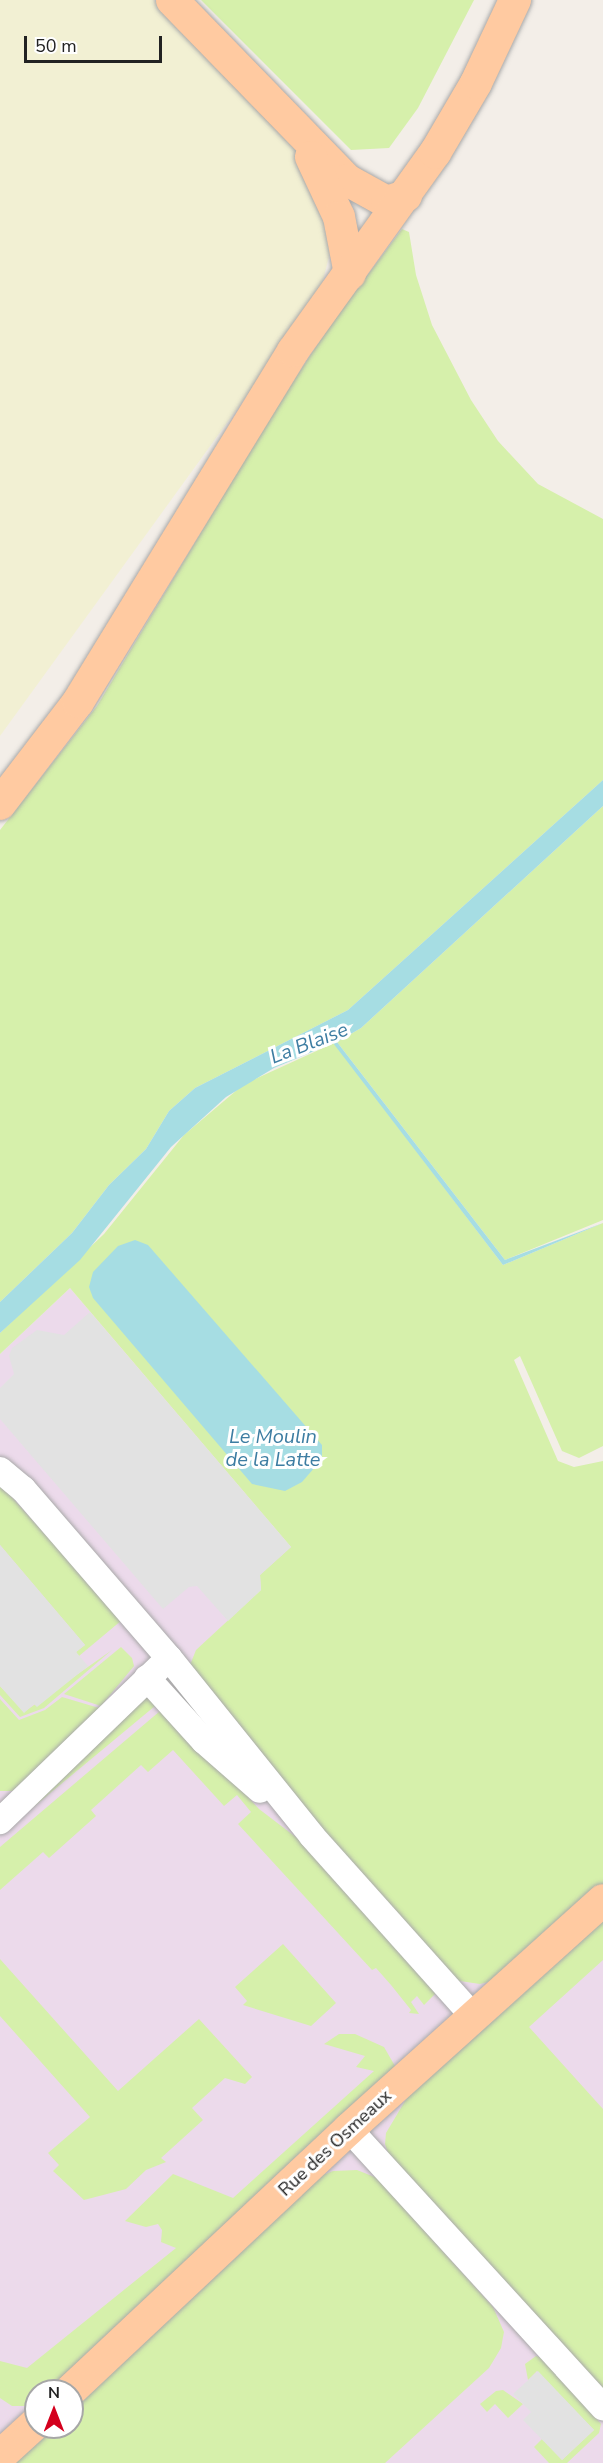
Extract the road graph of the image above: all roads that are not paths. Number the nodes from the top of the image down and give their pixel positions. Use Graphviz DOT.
graph roads {
  1 [pos="172,0"];
  2 [pos="515,0"];
  3 [pos="298,132"];
  4 [pos="406,196"];
  5 [pos="350,274"];
  6 [pos="0,804"];
  7 [pos="0,1470"];
  8 [pos="169,1658"];
  9 [pos="147,1678"];
  10 [pos="0,1821"];
  11 [pos="312,1836"];
  12 [pos="603,1900"];
  13 [pos="474,2017"];
  14 [pos="349,2129"];
  15 [pos="83,2379"];
  16 [pos="603,2407"];
  17 [pos="24,2434"];
  18 [pos="0,2456"];
  1 -- 3 [label="main road"];
  2 -- 4 [label="main road"];
  3 -- 4 [label="main road"];
  3 -- 5 [label="main road"];
  4 -- 5 [label="main road"];
  5 -- 6 [label="main road"];
  7 -- 8 [label="lane"];
  8 -- 9 [label="lane"];
  8 -- 11 [label="lane"];
  9 -- 10 [label="lane"];
  9 -- 11 [label="lane"];
  11 -- 13 [label="lane"];
  12 -- 13 [label="main road, Rue des Osmeaux"];
  13 -- 14 [label="main road, Rue des Osmeaux"];
  14 -- 15 [label="main road, Rue des Osmeaux"];
  14 -- 16 [label="lane"];
  17 -- 18 [label="main road"];
}
